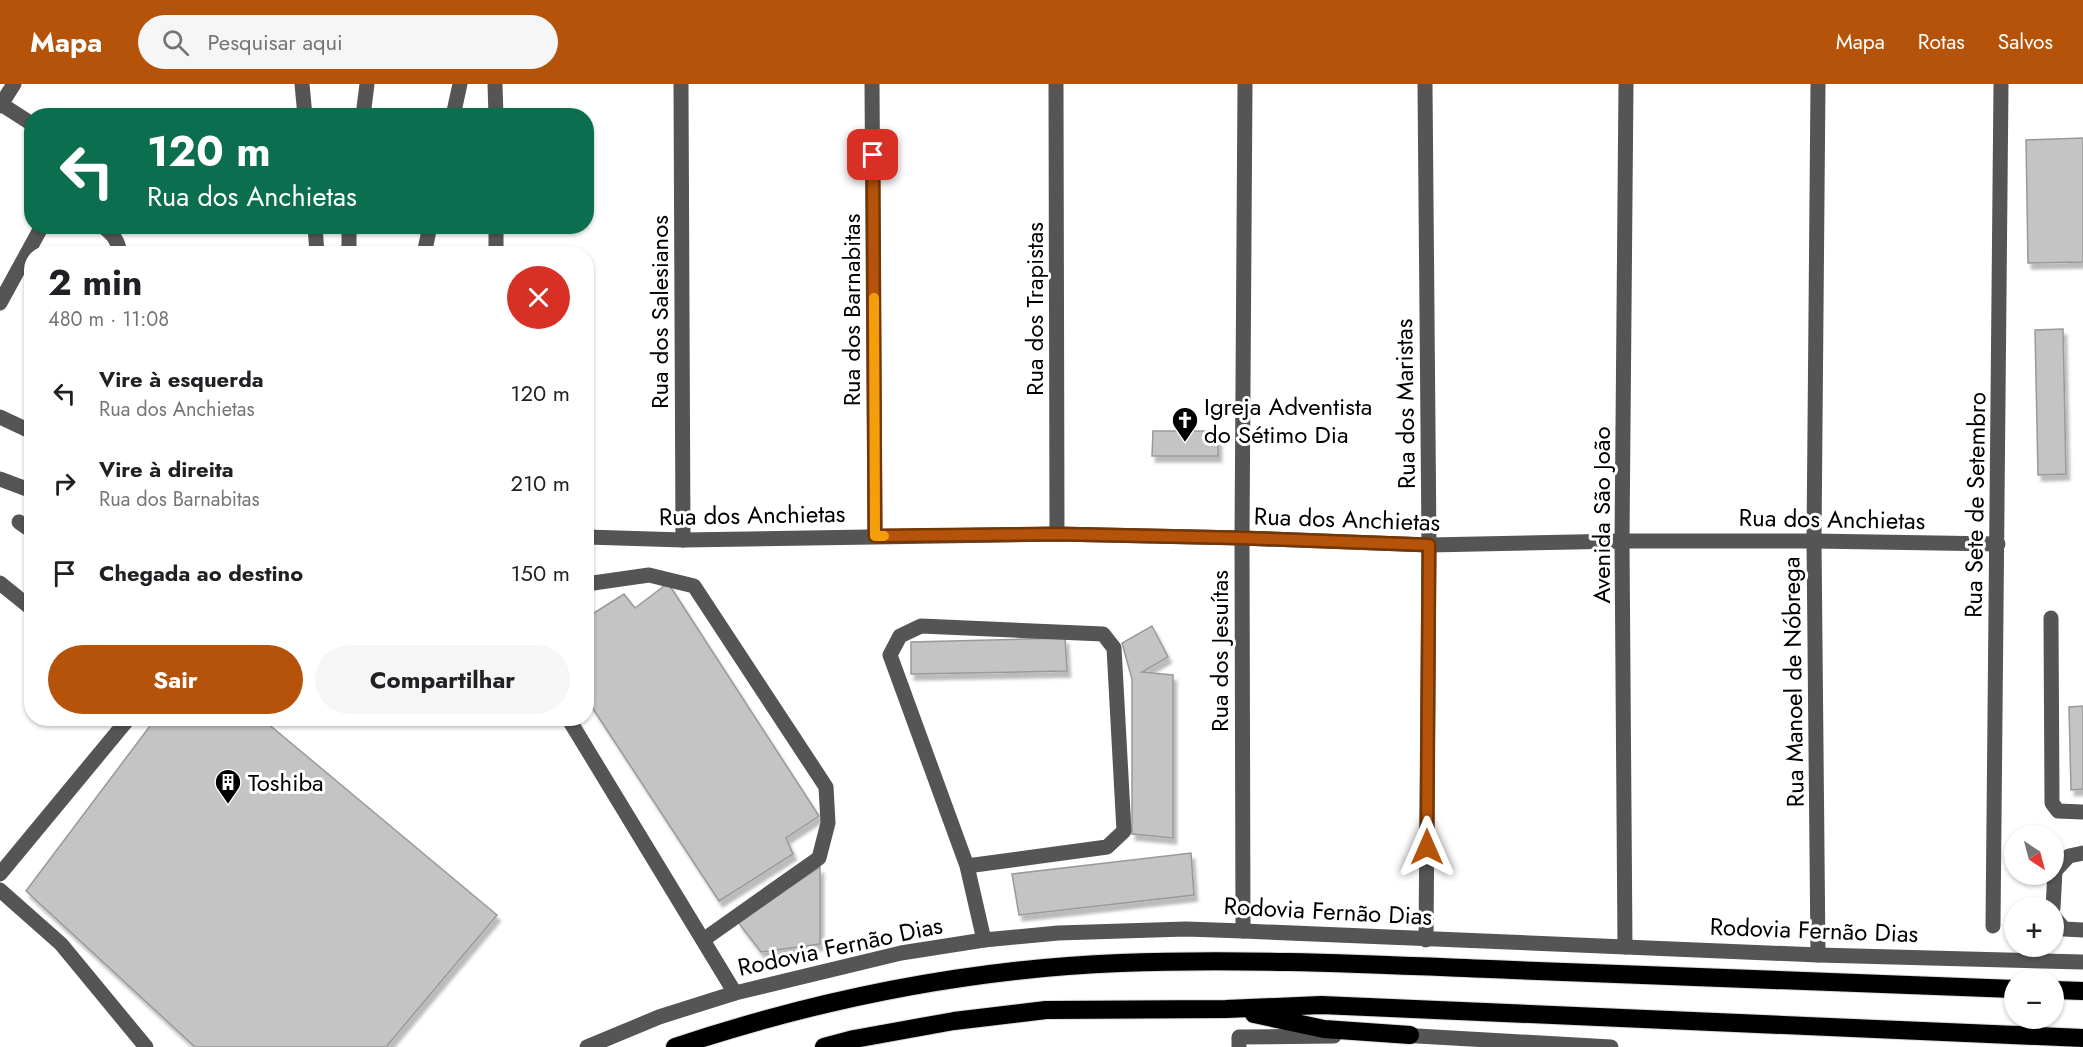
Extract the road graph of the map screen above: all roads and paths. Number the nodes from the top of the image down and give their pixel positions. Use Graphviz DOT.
graph roads {
  1 [pos="14,84"];
  2 [pos="302,84"];
  3 [pos="367,84"];
  4 [pos="460,84"];
  5 [pos="495,84"];
  6 [pos="681,84"];
  7 [pos="872,84"];
  8 [pos="1056,84"];
  9 [pos="1245,84"];
  10 [pos="1425,84"];
  11 [pos="1626,84"];
  12 [pos="1818,84"];
  13 [pos="2001,84"];
  14 [pos="0,105"];
  15 [pos="304,108"];
  16 [pos="364,108"];
  17 [pos="455,108"];
  18 [pos="495,108"];
  19 [pos="24,119"];
  20 [pos="24,259"];
  21 [pos="0,303"];
  22 [pos="0,417"];
  23 [pos="24,428"];
  24 [pos="0,479"];
  25 [pos="24,488"];
  26 [pos="1057,534"];
  27 [pos="875,536"];
  28 [pos="594,537"];
  29 [pos="1242,538"];
  30 [pos="683,540"];
  31 [pos="1622,541"];
  32 [pos="1814,541"];
  33 [pos="1998,544"];
  34 [pos="1429,545"];
  35 [pos="0,583"];
  36 [pos="594,583"];
  37 [pos="24,602"];
  38 [pos="2051,618"];
  39 [pos="122,726"];
  40 [pos="573,726"];
  41 [pos="2083,812"];
  42 [pos="2083,853"];
  43 [pos="967,866"];
  44 [pos="0,874"];
  45 [pos="0,890"];
  46 [pos="2054,897"];
  47 [pos="1993,926"];
  48 [pos="2064,929"];
  49 [pos="2083,930"];
  50 [pos="1243,931"];
  51 [pos="703,940"];
  52 [pos="984,940"];
  53 [pos="1426,940"];
  54 [pos="1625,947"];
  55 [pos="1818,955"];
  56 [pos="2083,962"];
  57 [pos="2004,989"];
  58 [pos="2064,990"];
  59 [pos="2083,991"];
  60 [pos="735,993"];
  61 [pos="1226,1009"];
  62 [pos="2083,1038"];
  63 [pos="1409,1041"];
  64 [pos="1239,1042"];
  65 [pos="146,1047"];
  66 [pos="587,1047"];
  67 [pos="675,1047"];
  68 [pos="824,1047"];
  69 [pos="1611,1047"];
  1 -- 14 [label="street"];
  2 -- 15 [label="street"];
  3 -- 16 [label="street"];
  4 -- 17 [label="street"];
  5 -- 18 [label="street"];
  6 -- 30 [label="street, Rua dos Salesianos"];
  7 -- 27 [label="street, Rua dos Barnabitas"];
  8 -- 26 [label="street, Rua dos Trapistas"];
  9 -- 29 [label="street, Rua dos Jesuítas"];
  10 -- 34 [label="street, Rua dos Maristas"];
  11 -- 31 [label="street, Avenida São João"];
  12 -- 32 [label="street, Rua Manoel de Nóbrega"];
  13 -- 33 [label="street, Rua Sete de Setembro"];
  14 -- 19 [label="street"];
  20 -- 21 [label="street"];
  22 -- 23 [label="street"];
  24 -- 25 [label="street"];
  26 -- 27 [label="street, Rua dos Anchietas"];
  26 -- 29 [label="street, Rua dos Anchietas"];
  27 -- 30 [label="street, Rua dos Anchietas"];
  28 -- 30 [label="street, Rua dos Anchietas"];
  29 -- 34 [label="street, Rua dos Anchietas"];
  29 -- 50 [label="street, Rua dos Jesuítas"];
  31 -- 32 [label="street, Rua dos Anchietas"];
  31 -- 34 [label="street, Rua dos Anchietas"];
  31 -- 54 [label="street, Avenida São João"];
  32 -- 33 [label="street, Rua dos Anchietas"];
  32 -- 55 [label="street, Rua Manoel de Nóbrega"];
  33 -- 47 [label="street, Rua Sete de Setembro"];
  34 -- 53 [label="street, Rua dos Maristas"];
  35 -- 37 [label="street"];
  36 -- 51 [label="street"];
  38 -- 41 [label="street"];
  39 -- 44 [label="street"];
  40 -- 51 [label="street"];
  42 -- 46 [label="street"];
  43 -- 43 [label="street"];
  43 -- 52 [label="street"];
  45 -- 65 [label="street"];
  48 -- 49 [label="street"];
  50 -- 52 [label="street, Rodovia Fernão Dias"];
  50 -- 53 [label="street, Rodovia Fernão Dias"];
  51 -- 60 [label="street"];
  52 -- 60 [label="street, Rodovia Fernão Dias"];
  53 -- 54 [label="street, Rodovia Fernão Dias"];
  54 -- 55 [label="street, Rodovia Fernão Dias"];
  55 -- 56 [label="street, Rodovia Fernão Dias"];
  57 -- 67 [label="highway"];
  58 -- 59 [label="highway"];
  60 -- 66 [label="street, Rodovia Fernão Dias"];
  61 -- 62 [label="highway"];
  61 -- 63 [label="highway"];
  61 -- 68 [label="highway"];
  63 -- 64 [label="street"];
  63 -- 69 [label="street"];
}
